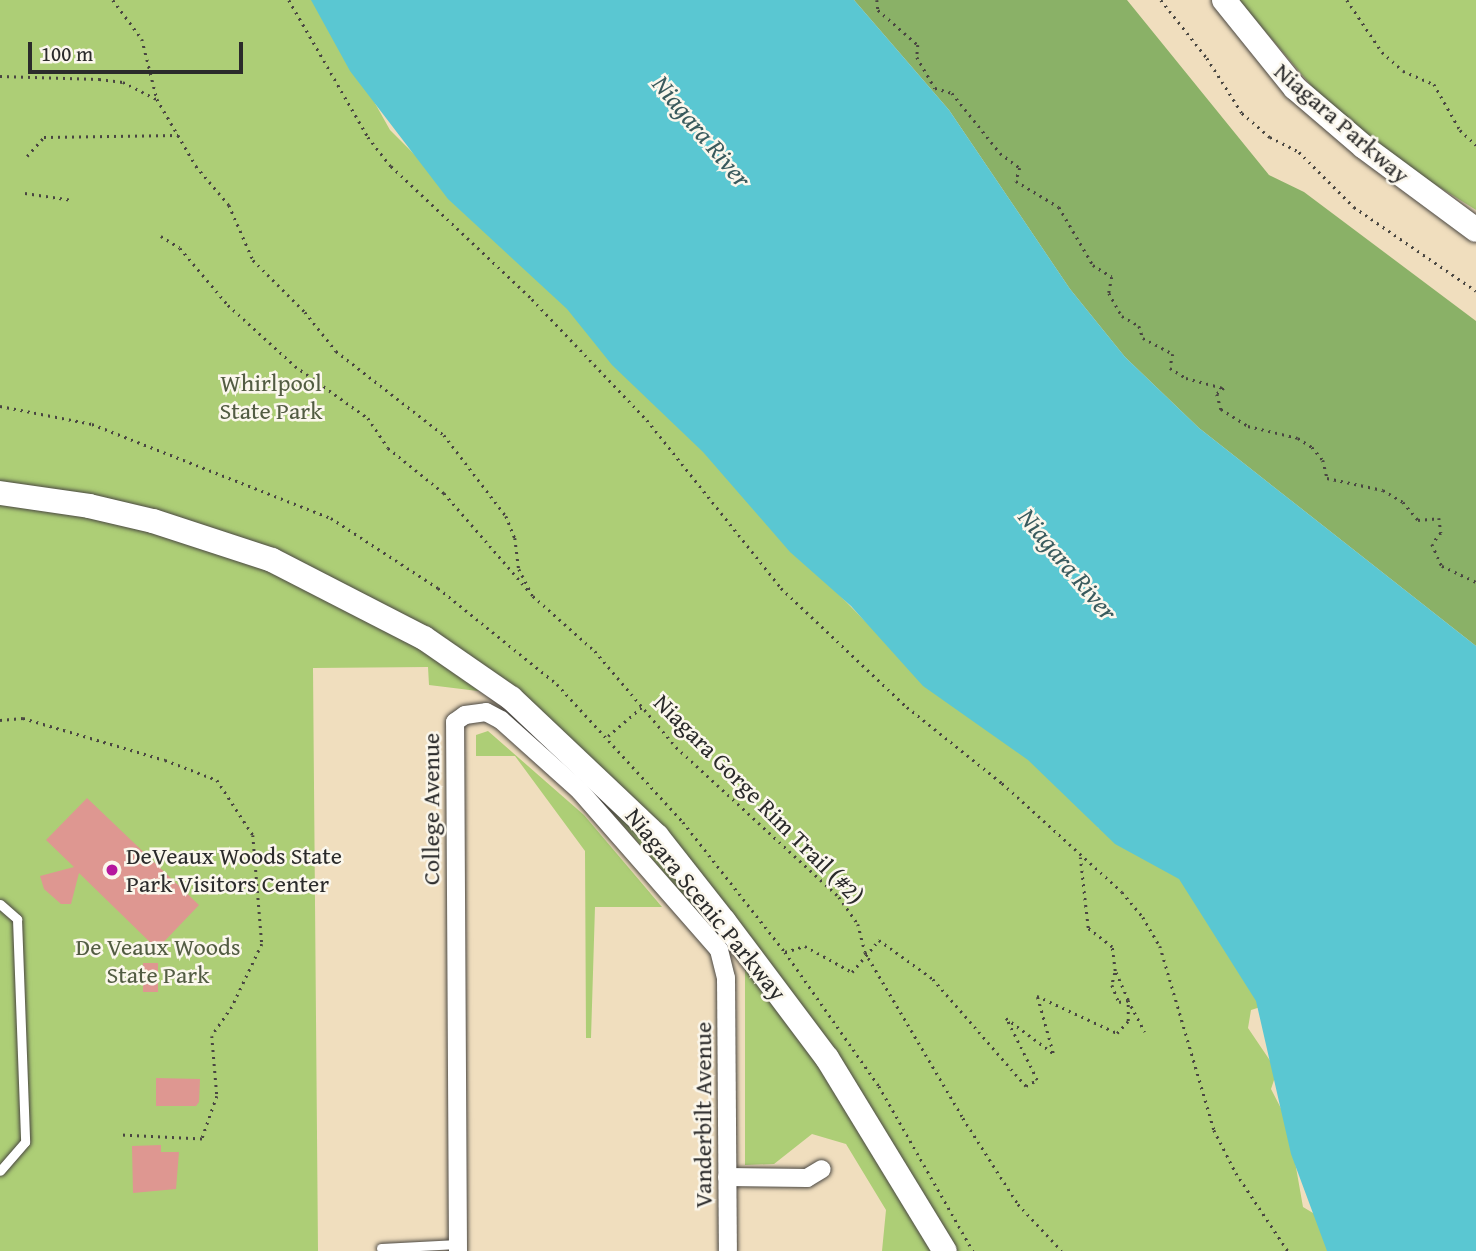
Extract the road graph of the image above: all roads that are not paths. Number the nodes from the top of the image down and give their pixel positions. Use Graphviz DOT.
graph roads {
  1 [pos="1224,0"];
  2 [pos="1476,230"];
  3 [pos="0,493"];
  4 [pos="0,904"];
  5 [pos="726,978"];
  6 [pos="822,1169"];
  7 [pos="0,1171"];
  8 [pos="727,1177"];
  9 [pos="458,1247"];
  10 [pos="381,1248"];
  11 [pos="728,1251"];
  12 [pos="945,1251"];
  1 -- 2 [label="main road, Niagara Parkway"];
  3 -- 12 [label="main road, Niagara Scenic Parkway"];
  4 -- 7 [label="lane"];
  5 -- 8 [label="street, Vanderbilt Avenue"];
  5 -- 9 [label="street, College Avenue"];
  6 -- 8 [label="street"];
  8 -- 11 [label="street, Vanderbilt Avenue"];
  9 -- 10 [label="lane"];
}
